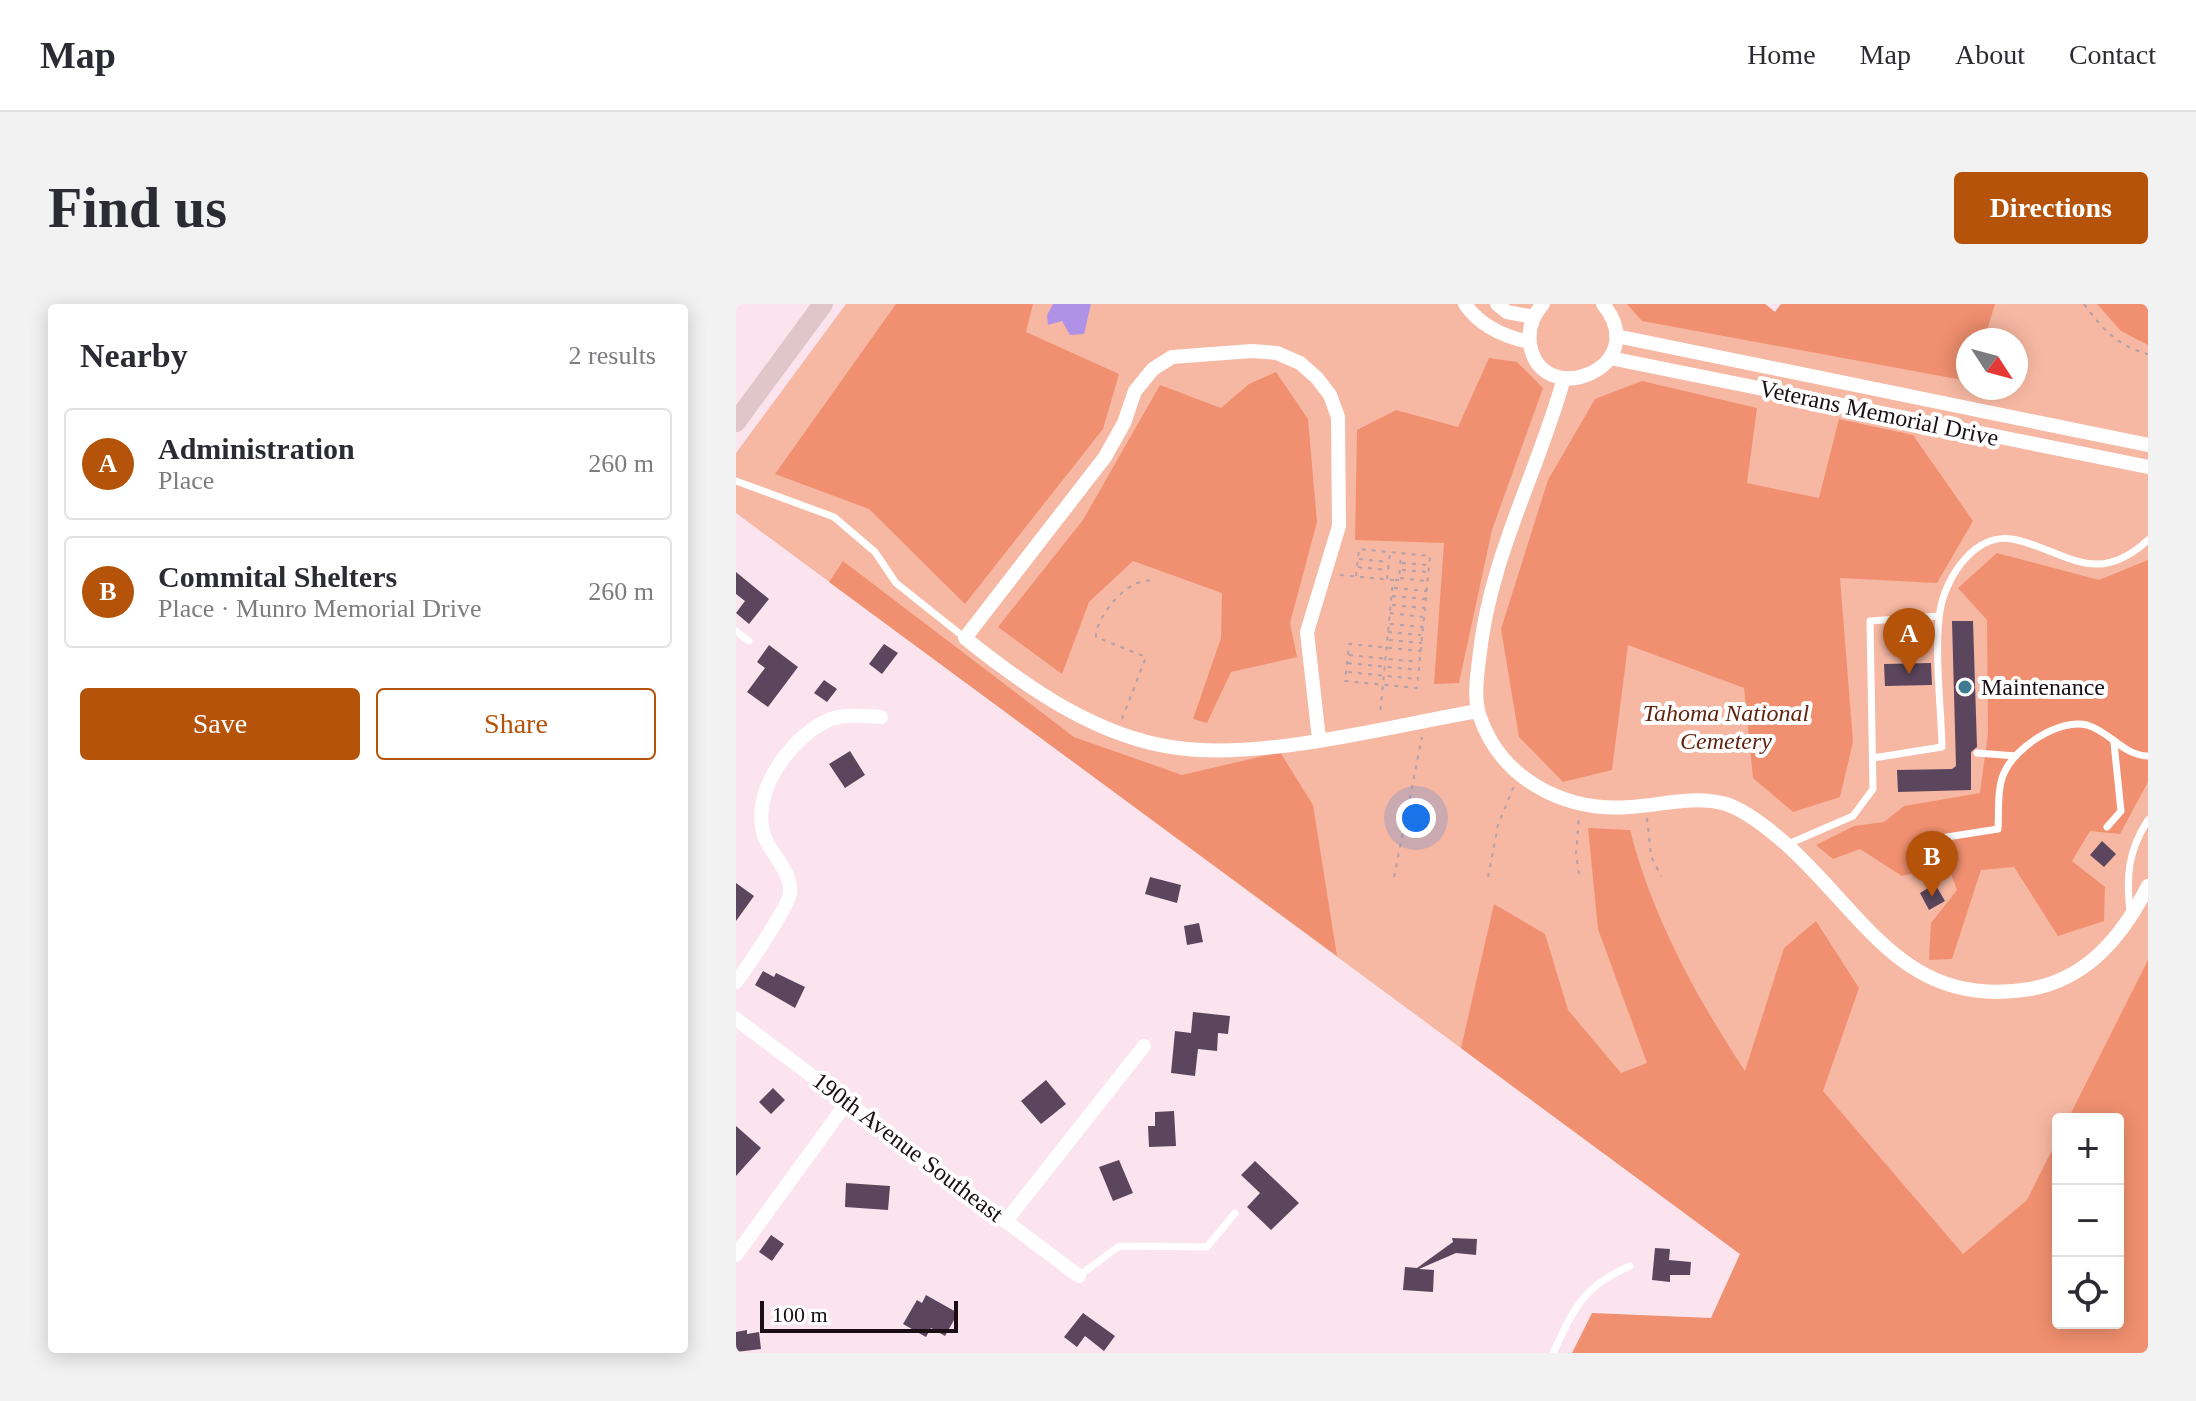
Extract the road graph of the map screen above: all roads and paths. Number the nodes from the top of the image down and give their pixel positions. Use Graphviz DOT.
graph roads {
  1 [pos="823,304"];
  2 [pos="1465,304"];
  3 [pos="1497,304"];
  4 [pos="1543,304"];
  5 [pos="1603,304"];
  6 [pos="2084,304"];
  7 [pos="1534,317"];
  8 [pos="1616,336"];
  9 [pos="1530,342"];
  10 [pos="2148,354"];
  11 [pos="1610,358"];
  12 [pos="1564,378"];
  13 [pos="736,422"];
  14 [pos="2148,445"];
  15 [pos="2148,467"];
  16 [pos="736,481"];
  17 [pos="2148,540"];
  18 [pos="1390,552"];
  19 [pos="1401,553"];
  20 [pos="1358,559"];
  21 [pos="1389,562"];
  22 [pos="1400,562"];
  23 [pos="1429,565"];
  24 [pos="1357,567"];
  25 [pos="1400,569"];
  26 [pos="1388,570"];
  27 [pos="1428,572"];
  28 [pos="1326,573"];
  29 [pos="1356,576"];
  30 [pos="1399,578"];
  31 [pos="1387,579"];
  32 [pos="1152,580"];
  33 [pos="1393,580"];
  34 [pos="1428,581"];
  35 [pos="1393,588"];
  36 [pos="1427,591"];
  37 [pos="1392,596"];
  38 [pos="1426,599"];
  39 [pos="1391,605"];
  40 [pos="1425,608"];
  41 [pos="1390,613"];
  42 [pos="1939,616"];
  43 [pos="1424,617"];
  44 [pos="1389,624"];
  45 [pos="1423,627"];
  46 [pos="736,631"];
  47 [pos="1388,632"];
  48 [pos="1422,635"];
  49 [pos="965,638"];
  50 [pos="1388,640"];
  51 [pos="749,641"];
  52 [pos="1422,643"];
  53 [pos="1387,648"];
  54 [pos="1421,651"];
  55 [pos="1348,655"];
  56 [pos="1386,659"];
  57 [pos="1420,662"];
  58 [pos="1347,663"];
  59 [pos="1385,666"];
  60 [pos="1419,670"];
  61 [pos="1346,672"];
  62 [pos="1384,676"];
  63 [pos="1418,679"];
  64 [pos="1383,684"];
  65 [pos="1478,711"];
  66 [pos="881,717"];
  67 [pos="1426,720"];
  68 [pos="1379,728"];
  69 [pos="1117,731"];
  70 [pos="1319,739"];
  71 [pos="2114,741"];
  72 [pos="1977,753"];
  73 [pos="2016,756"];
  74 [pos="2148,756"];
  75 [pos="1873,758"];
  76 [pos="1518,773"];
  77 [pos="1581,805"];
  78 [pos="1646,805"];
  79 [pos="2148,820"];
  80 [pos="2107,827"];
  81 [pos="1786,845"];
  82 [pos="1579,874"];
  83 [pos="1920,874"];
  84 [pos="1661,876"];
  85 [pos="1394,877"];
  86 [pos="1488,877"];
  87 [pos="2148,886"];
  88 [pos="2131,917"];
  89 [pos="736,982"];
  90 [pos="736,1019"];
  91 [pos="1144,1046"];
  92 [pos="848,1101"];
  93 [pos="1235,1213"];
  94 [pos="1006,1221"];
  95 [pos="736,1255"];
  96 [pos="1630,1266"];
  97 [pos="1079,1276"];
  98 [pos="1553,1353"];
  1 -- 13 [label="main road"];
  2 -- 9 [label="street"];
  3 -- 7 [label="street"];
  4 -- 7 [label="street"];
  5 -- 8 [label="street"];
  6 -- 10 [label="path"];
  7 -- 9 [label="street"];
  8 -- 11 [label="street"];
  8 -- 14 [label="street, Veterans Memorial Drive"];
  9 -- 12 [label="street"];
  11 -- 12 [label="street"];
  11 -- 15 [label="street, Veterans Memorial Drive"];
  12 -- 65 [label="street"];
  16 -- 49 [label="lane"];
  17 -- 42 [label="lane"];
  18 -- 19 [label="path"];
  18 -- 20 [label="path"];
  18 -- 21 [label="path"];
  19 -- 22 [label="path"];
  19 -- 23 [label="path"];
  20 -- 21 [label="path"];
  20 -- 24 [label="path"];
  21 -- 26 [label="path"];
  22 -- 23 [label="path"];
  22 -- 25 [label="path"];
  23 -- 27 [label="path"];
  24 -- 26 [label="path"];
  24 -- 29 [label="path"];
  25 -- 27 [label="path"];
  25 -- 30 [label="path"];
  26 -- 31 [label="path"];
  27 -- 34 [label="path"];
  28 -- 29 [label="path"];
  28 -- 49 [label="street"];
  28 -- 70 [label="street"];
  29 -- 31 [label="path"];
  30 -- 33 [label="path"];
  30 -- 34 [label="path"];
  31 -- 33 [label="path"];
  32 -- 69 [label="path"];
  33 -- 35 [label="path"];
  34 -- 36 [label="path"];
  35 -- 36 [label="path"];
  35 -- 37 [label="path"];
  36 -- 38 [label="path"];
  37 -- 38 [label="path"];
  37 -- 39 [label="path"];
  38 -- 40 [label="path"];
  39 -- 40 [label="path"];
  39 -- 41 [label="path"];
  40 -- 43 [label="path"];
  41 -- 43 [label="path"];
  41 -- 44 [label="path"];
  42 -- 75 [label="lane"];
  42 -- 75 [label="lane"];
  43 -- 45 [label="path"];
  44 -- 45 [label="path"];
  44 -- 47 [label="path"];
  45 -- 48 [label="path"];
  46 -- 51 [label="lane"];
  47 -- 48 [label="path"];
  47 -- 50 [label="path"];
  48 -- 52 [label="path"];
  49 -- 69 [label="street"];
  50 -- 52 [label="path"];
  50 -- 53 [label="path"];
  52 -- 54 [label="path"];
  53 -- 54 [label="path"];
  53 -- 55 [label="path"];
  53 -- 56 [label="path"];
  54 -- 57 [label="path"];
  55 -- 56 [label="path"];
  55 -- 58 [label="path"];
  56 -- 57 [label="path"];
  56 -- 59 [label="path"];
  57 -- 60 [label="path"];
  58 -- 59 [label="path"];
  58 -- 61 [label="path"];
  59 -- 60 [label="path"];
  59 -- 62 [label="path"];
  60 -- 63 [label="path"];
  61 -- 62 [label="path"];
  61 -- 64 [label="path"];
  62 -- 63 [label="path"];
  62 -- 64 [label="path"];
  63 -- 64 [label="path"];
  64 -- 68 [label="path"];
  65 -- 67 [label="street"];
  65 -- 76 [label="street"];
  66 -- 89 [label="street"];
  67 -- 68 [label="street"];
  67 -- 85 [label="path"];
  68 -- 70 [label="street"];
  69 -- 70 [label="street"];
  71 -- 73 [label="lane"];
  71 -- 74 [label="lane"];
  71 -- 80 [label="lane"];
  72 -- 73 [label="lane"];
  73 -- 83 [label="lane"];
  75 -- 81 [label="lane"];
  76 -- 77 [label="street"];
  76 -- 86 [label="path"];
  77 -- 78 [label="street"];
  77 -- 82 [label="path"];
  78 -- 81 [label="street"];
  78 -- 84 [label="path"];
  79 -- 88 [label="lane"];
  81 -- 88 [label="street"];
  87 -- 88 [label="street"];
  90 -- 92 [label="street, 190th Avenue Southeast"];
  91 -- 94 [label="street"];
  92 -- 94 [label="street, 190th Avenue Southeast"];
  92 -- 95 [label="street"];
  93 -- 97 [label="lane"];
  94 -- 97 [label="street, 190th Avenue Southeast"];
  96 -- 98 [label="lane"];
}
